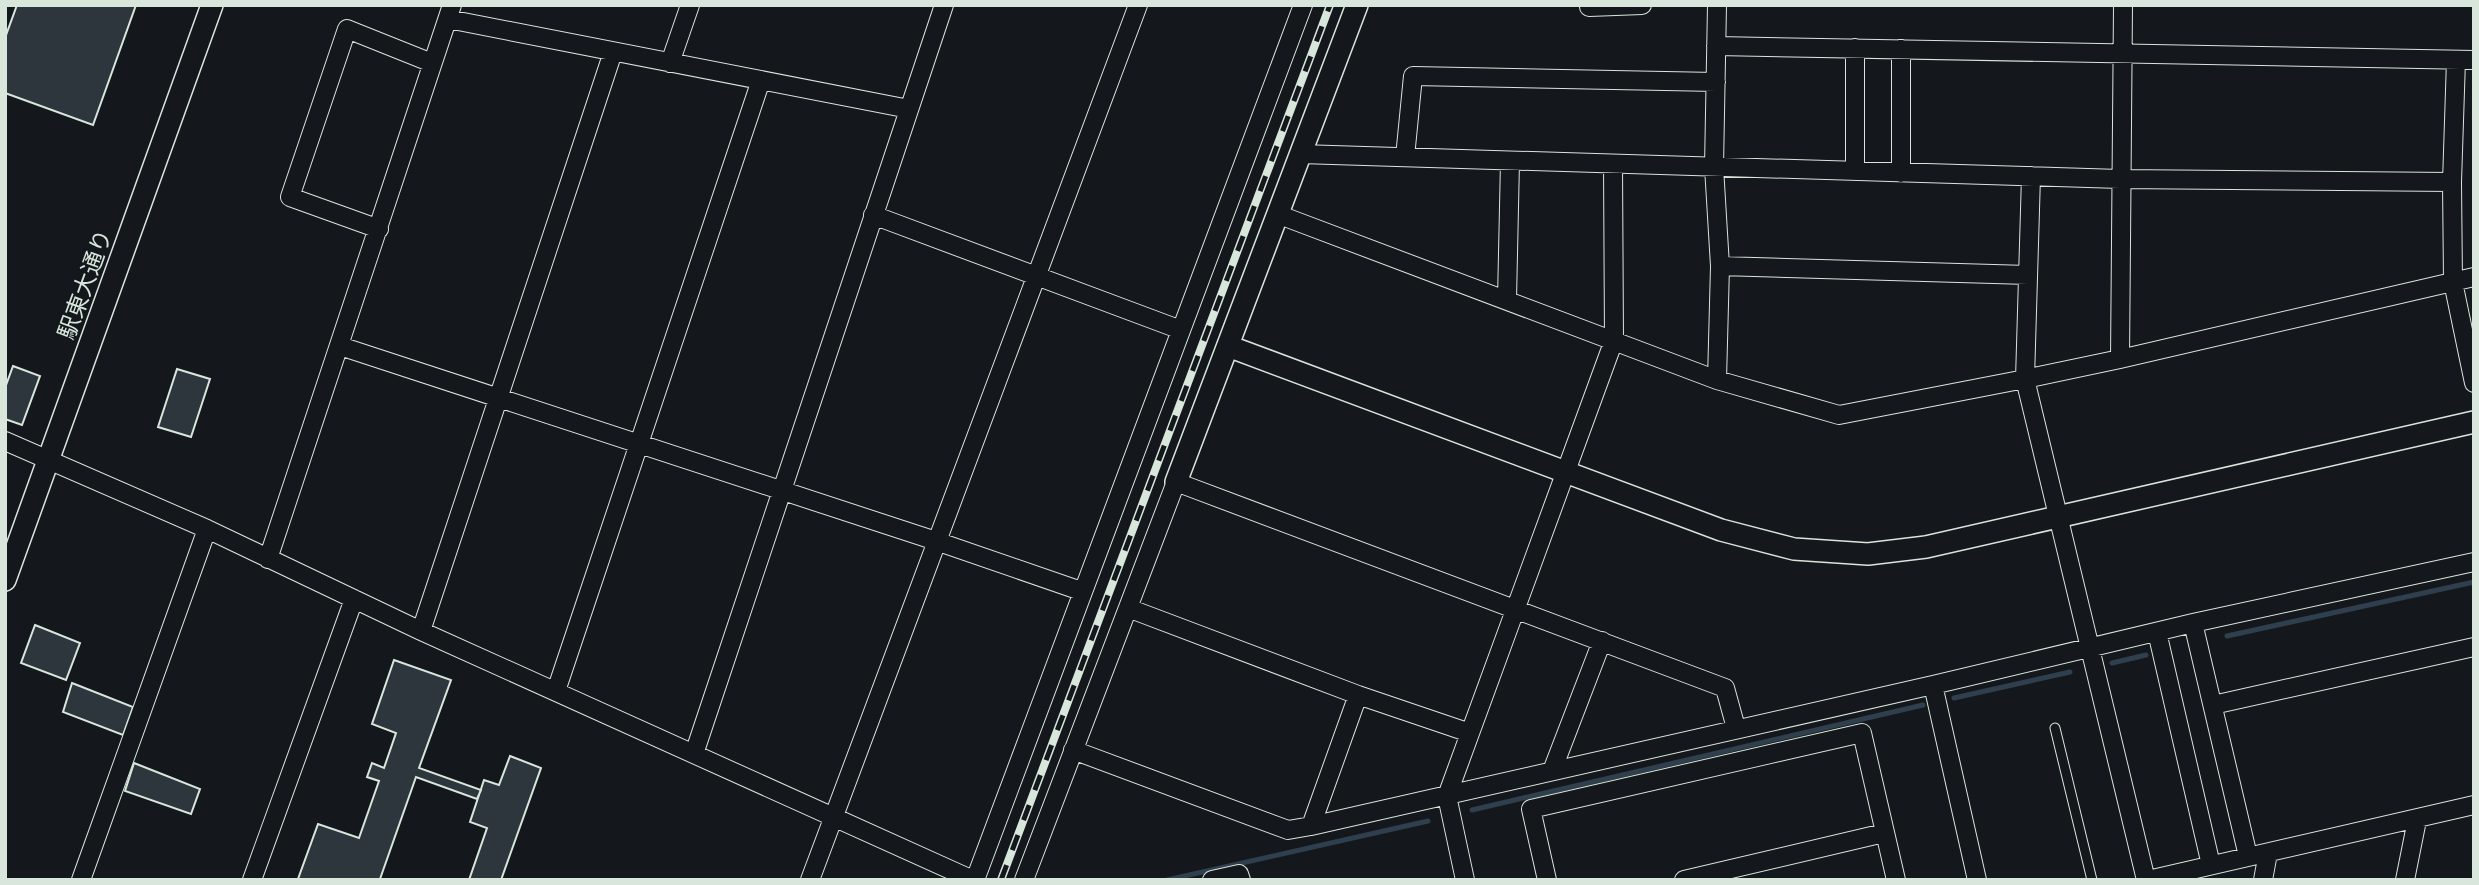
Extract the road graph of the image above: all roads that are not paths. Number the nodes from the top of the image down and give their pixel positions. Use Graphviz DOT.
graph roads {
  1 [pos="212,5"];
  2 [pos="690,5"];
  3 [pos="944,5"];
  4 [pos="1138,5"];
  5 [pos="1303,5"];
  6 [pos="1357,5"];
  7 [pos="1642,5"];
  8 [pos="1717,5"];
  9 [pos="2123,5"];
  10 [pos="1589,7"];
  11 [pos="450,12"];
  12 [pos="1716,46"];
  13 [pos="1855,48"];
  14 [pos="1901,49"];
  15 [pos="614,52"];
  16 [pos="2122,53"];
  17 [pos="2465,60"];
  18 [pos="432,63"];
  19 [pos="670,63"];
  20 [pos="761,80"];
  21 [pos="1716,82"];
  22 [pos="909,109"];
  23 [pos="1300,154"];
  24 [pos="1405,157"];
  25 [pos="1510,160"];
  26 [pos="1613,164"];
  27 [pos="1714,167"];
  28 [pos="1855,171"];
  29 [pos="1901,173"];
  30 [pos="2031,176"];
  31 [pos="2120,179"];
  32 [pos="2452,182"];
  33 [pos="1277,214"];
  34 [pos="873,215"];
  35 [pos="379,229"];
  36 [pos="1720,266"];
  37 [pos="2028,275"];
  38 [pos="1037,276"];
  39 [pos="2474,277"];
  40 [pos="2453,282"];
  41 [pos="1507,300"];
  42 [pos="1181,330"];
  43 [pos="1614,340"];
  44 [pos="341,346"];
  45 [pos="1228,346"];
  46 [pos="2120,359"];
  47 [pos="2025,379"];
  48 [pos="1717,380"];
  49 [pos="2474,383"];
  50 [pos="499,398"];
  51 [pos="2474,422"];
  52 [pos="5,441"];
  53 [pos="638,443"];
  54 [pos="48,461"];
  55 [pos="1566,471"];
  56 [pos="1176,482"];
  57 [pos="783,490"];
  58 [pos="2058,517"];
  59 [pos="207,529"];
  60 [pos="936,541"];
  61 [pos="268,559"];
  62 [pos="2474,562"];
  63 [pos="5,580"];
  64 [pos="1081,591"];
  65 [pos="354,599"];
  66 [pos="1128,608"];
  67 [pos="1515,609"];
  68 [pos="2193,623"];
  69 [pos="421,631"];
  70 [pos="2157,632"];
  71 [pos="1602,641"];
  72 [pos="2474,647"];
  73 [pos="2090,648"];
  74 [pos="1933,685"];
  75 [pos="556,691"];
  76 [pos="1359,695"];
  77 [pos="2213,705"];
  78 [pos="1736,728"];
  79 [pos="2055,728"];
  80 [pos="1470,733"];
  81 [pos="1073,750"];
  82 [pos="694,754"];
  83 [pos="1552,771"];
  84 [pos="1447,796"];
  85 [pos="2474,805"];
  86 [pos="834,817"];
  87 [pos="2417,820"];
  88 [pos="1311,825"];
  89 [pos="1884,832"];
  90 [pos="2268,853"];
  91 [pos="2248,856"];
  92 [pos="2211,865"];
  93 [pos="81,880"];
  94 [pos="252,880"];
  95 [pos="810,880"];
  96 [pos="974,880"];
  97 [pos="1024,880"];
  98 [pos="1212,880"];
  99 [pos="1241,880"];
  100 [pos="1465,880"];
  101 [pos="1547,880"];
  102 [pos="1684,880"];
  103 [pos="1896,880"];
  104 [pos="1978,880"];
  105 [pos="2092,880"];
  106 [pos="2147,880"];
  107 [pos="2263,880"];
  108 [pos="2405,880"];
  1 -- 54 [label="street, 駅東大通り"];
  2 -- 19 [label="street"];
  3 -- 22 [label="street"];
  4 -- 38 [label="street"];
  5 -- 42 [label="street"];
  6 -- 23 [label="street"];
  7 -- 10 [label="street"];
  8 -- 12 [label="street"];
  9 -- 16 [label="street"];
  11 -- 15 [label="street"];
  11 -- 18 [label="street"];
  12 -- 13 [label="street"];
  12 -- 21 [label="street"];
  13 -- 14 [label="street"];
  13 -- 28 [label="street"];
  14 -- 16 [label="street"];
  14 -- 29 [label="street"];
  15 -- 19 [label="street"];
  15 -- 50 [label="street"];
  16 -- 17 [label="street"];
  16 -- 31 [label="street"];
  17 -- 32 [label="street"];
  18 -- 35 [label="street"];
  18 -- 35 [label="street"];
  19 -- 20 [label="street"];
  20 -- 22 [label="street"];
  20 -- 53 [label="street"];
  21 -- 24 [label="street"];
  21 -- 27 [label="street"];
  22 -- 34 [label="street"];
  23 -- 24 [label="street"];
  23 -- 33 [label="street"];
  24 -- 25 [label="street"];
  25 -- 26 [label="street"];
  25 -- 41 [label="street"];
  26 -- 27 [label="street"];
  26 -- 43 [label="street"];
  27 -- 28 [label="street"];
  27 -- 36 [label="street"];
  28 -- 29 [label="street"];
  29 -- 30 [label="street"];
  30 -- 31 [label="street"];
  30 -- 37 [label="street"];
  31 -- 32 [label="street"];
  31 -- 46 [label="street"];
  32 -- 40 [label="street"];
  33 -- 41 [label="street"];
  33 -- 45 [label="street"];
  34 -- 38 [label="street"];
  34 -- 57 [label="street"];
  35 -- 44 [label="street"];
  36 -- 37 [label="street"];
  36 -- 48 [label="street"];
  37 -- 47 [label="street"];
  38 -- 42 [label="street"];
  38 -- 60 [label="street"];
  39 -- 40 [label="street"];
  40 -- 46 [label="street"];
  40 -- 49 [label="street"];
  41 -- 43 [label="street"];
  42 -- 64 [label="street"];
  43 -- 48 [label="street"];
  43 -- 55 [label="street"];
  44 -- 50 [label="street"];
  44 -- 61 [label="street"];
  45 -- 55 [label="street"];
  45 -- 56 [label="street"];
  46 -- 47 [label="street"];
  47 -- 48 [label="street"];
  47 -- 58 [label="street"];
  50 -- 53 [label="street"];
  50 -- 69 [label="street"];
  51 -- 58 [label="street"];
  52 -- 54 [label="street"];
  53 -- 57 [label="street"];
  53 -- 75 [label="street"];
  54 -- 59 [label="street"];
  54 -- 63 [label="street, 駅東大通り"];
  55 -- 58 [label="street"];
  55 -- 67 [label="street"];
  56 -- 66 [label="street"];
  56 -- 67 [label="street"];
  57 -- 60 [label="street"];
  57 -- 82 [label="street"];
  58 -- 73 [label="street"];
  59 -- 61 [label="street"];
  59 -- 93 [label="street"];
  60 -- 64 [label="street"];
  60 -- 86 [label="street"];
  61 -- 65 [label="street"];
  62 -- 68 [label="street"];
  64 -- 96 [label="street"];
  65 -- 69 [label="street"];
  65 -- 94 [label="street"];
  66 -- 76 [label="street"];
  66 -- 81 [label="street"];
  67 -- 71 [label="street"];
  67 -- 80 [label="street"];
  68 -- 70 [label="street"];
  68 -- 77 [label="street"];
  69 -- 75 [label="street"];
  70 -- 73 [label="street"];
  70 -- 92 [label="street"];
  71 -- 78 [label="street"];
  71 -- 83 [label="street"];
  72 -- 77 [label="street"];
  73 -- 74 [label="street"];
  73 -- 106 [label="street"];
  74 -- 78 [label="street"];
  74 -- 104 [label="street"];
  75 -- 82 [label="street"];
  76 -- 80 [label="street"];
  76 -- 88 [label="street"];
  77 -- 91 [label="street"];
  78 -- 83 [label="street"];
  79 -- 105 [label="lane"];
  80 -- 84 [label="street"];
  81 -- 88 [label="street"];
  81 -- 97 [label="street"];
  82 -- 86 [label="street"];
  83 -- 84 [label="street"];
  84 -- 88 [label="street"];
  84 -- 100 [label="street"];
  85 -- 87 [label="street"];
  86 -- 95 [label="street"];
  86 -- 96 [label="street"];
  87 -- 90 [label="street"];
  87 -- 108 [label="street"];
  89 -- 101 [label="street"];
  89 -- 102 [label="street"];
  89 -- 103 [label="street"];
  90 -- 91 [label="street"];
  90 -- 107 [label="street"];
  91 -- 92 [label="street"];
  92 -- 106 [label="street"];
  98 -- 99 [label="street"];
}
